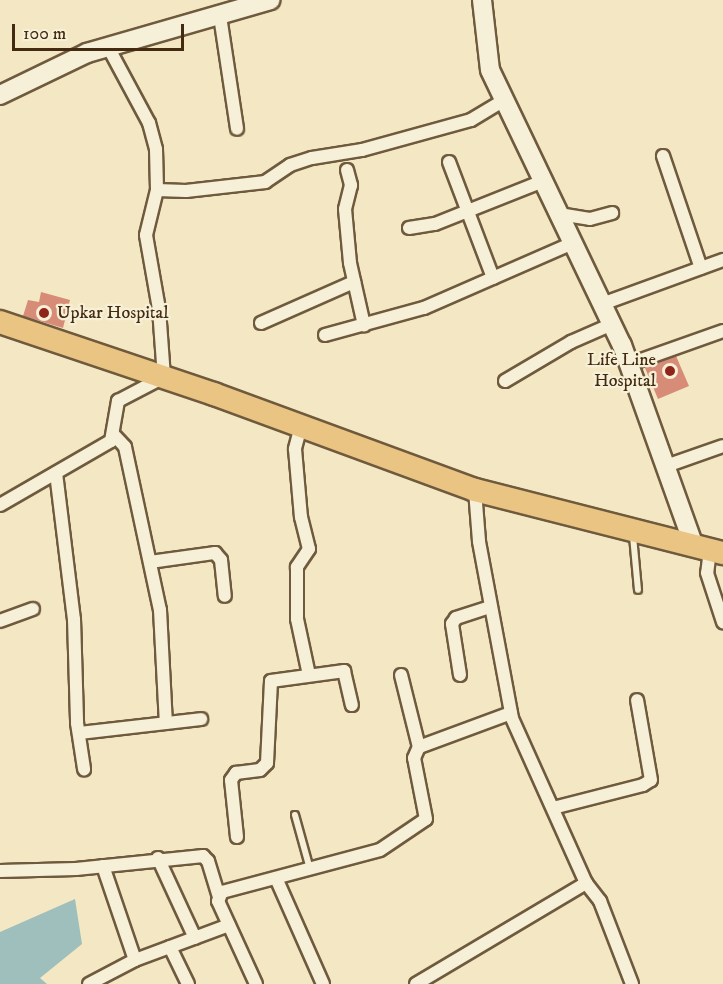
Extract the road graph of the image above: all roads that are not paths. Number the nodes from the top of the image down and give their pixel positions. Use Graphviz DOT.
graph roads {
  1 [pos="271,0"];
  2 [pos="482,0"];
  3 [pos="220,16"];
  4 [pos="108,47"];
  5 [pos="0,94"];
  6 [pos="504,100"];
  7 [pos="237,129"];
  8 [pos="663,156"];
  9 [pos="449,162"];
  10 [pos="347,170"];
  11 [pos="543,181"];
  12 [pos="157,190"];
  13 [pos="466,210"];
  14 [pos="612,213"];
  15 [pos="560,214"];
  16 [pos="409,228"];
  17 [pos="573,243"];
  18 [pos="723,260"];
  19 [pos="701,268"];
  20 [pos="493,278"];
  21 [pos="354,282"];
  22 [pos="602,304"];
  23 [pos="0,322"];
  24 [pos="261,322"];
  25 [pos="612,324"];
  26 [pos="364,325"];
  27 [pos="723,331"];
  28 [pos="325,335"];
  29 [pos="630,364"];
  30 [pos="164,377"];
  31 [pos="504,381"];
  32 [pos="301,426"];
  33 [pos="114,435"];
  34 [pos="723,446"];
  35 [pos="666,466"];
  36 [pos="56,473"];
  37 [pos="474,490"];
  38 [pos="1,501"];
  39 [pos="633,530"];
  40 [pos="709,550"];
  41 [pos="150,562"];
  42 [pos="638,590"];
  43 [pos="225,596"];
  44 [pos="490,607"];
  45 [pos="33,609"];
  46 [pos="0,621"];
  47 [pos="723,622"];
  48 [pos="309,675"];
  49 [pos="401,675"];
  50 [pos="460,675"];
  51 [pos="638,700"];
  52 [pos="352,705"];
  53 [pos="511,713"];
  54 [pos="201,719"];
  55 [pos="166,723"];
  56 [pos="79,733"];
  57 [pos="419,747"];
  58 [pos="84,769"];
  59 [pos="553,808"];
  60 [pos="295,815"];
  61 [pos="237,837"];
  62 [pos="158,858"];
  63 [pos="103,866"];
  64 [pos="310,870"];
  65 [pos="0,871"];
  66 [pos="276,878"];
  67 [pos="586,883"];
  68 [pos="219,896"];
  69 [pos="229,925"];
  70 [pos="195,938"];
  71 [pos="170,947"];
  72 [pos="135,960"];
  73 [pos="89,984"];
  74 [pos="188,984"];
  75 [pos="256,984"];
  76 [pos="323,984"];
  77 [pos="416,984"];
  78 [pos="632,984"];
  1 -- 3 [label="street"];
  2 -- 6 [label="street"];
  3 -- 4 [label="street"];
  3 -- 7 [label="street"];
  4 -- 5 [label="street"];
  4 -- 12 [label="street"];
  6 -- 11 [label="street"];
  6 -- 12 [label="street"];
  8 -- 19 [label="street"];
  9 -- 13 [label="street"];
  10 -- 21 [label="street"];
  11 -- 13 [label="street"];
  11 -- 15 [label="street"];
  12 -- 30 [label="street"];
  13 -- 16 [label="street"];
  13 -- 20 [label="street"];
  14 -- 15 [label="street"];
  15 -- 17 [label="street"];
  17 -- 20 [label="street"];
  17 -- 22 [label="street"];
  18 -- 19 [label="street"];
  19 -- 22 [label="street"];
  20 -- 26 [label="street"];
  21 -- 24 [label="street"];
  21 -- 26 [label="street"];
  22 -- 25 [label="street"];
  23 -- 30 [label="highway"];
  25 -- 29 [label="street"];
  25 -- 31 [label="street"];
  26 -- 28 [label="street"];
  27 -- 29 [label="street"];
  29 -- 35 [label="street"];
  30 -- 32 [label="highway"];
  30 -- 33 [label="street"];
  32 -- 37 [label="highway"];
  32 -- 48 [label="street"];
  33 -- 36 [label="street"];
  33 -- 41 [label="street"];
  34 -- 35 [label="street"];
  35 -- 40 [label="street"];
  36 -- 38 [label="street"];
  36 -- 56 [label="street"];
  37 -- 39 [label="highway"];
  37 -- 44 [label="street"];
  39 -- 40 [label="highway"];
  39 -- 42 [label="lane"];
  40 -- 47 [label="street"];
  41 -- 43 [label="street"];
  41 -- 55 [label="street"];
  44 -- 50 [label="street"];
  44 -- 53 [label="street"];
  45 -- 46 [label="street"];
  48 -- 52 [label="street"];
  48 -- 61 [label="street"];
  49 -- 57 [label="street"];
  51 -- 59 [label="street"];
  53 -- 57 [label="street"];
  53 -- 59 [label="street"];
  54 -- 55 [label="street"];
  55 -- 56 [label="street"];
  56 -- 58 [label="street"];
  57 -- 64 [label="street"];
  59 -- 67 [label="street"];
  60 -- 64 [label="lane"];
  62 -- 63 [label="street"];
  62 -- 68 [label="street"];
  62 -- 70 [label="street"];
  63 -- 65 [label="street"];
  63 -- 72 [label="street"];
  64 -- 66 [label="street"];
  66 -- 68 [label="street"];
  66 -- 76 [label="street"];
  67 -- 77 [label="street"];
  67 -- 78 [label="street"];
  68 -- 69 [label="street"];
  69 -- 70 [label="street"];
  69 -- 75 [label="street"];
  70 -- 71 [label="street"];
  71 -- 72 [label="street"];
  71 -- 74 [label="street"];
  72 -- 73 [label="street"];
}
